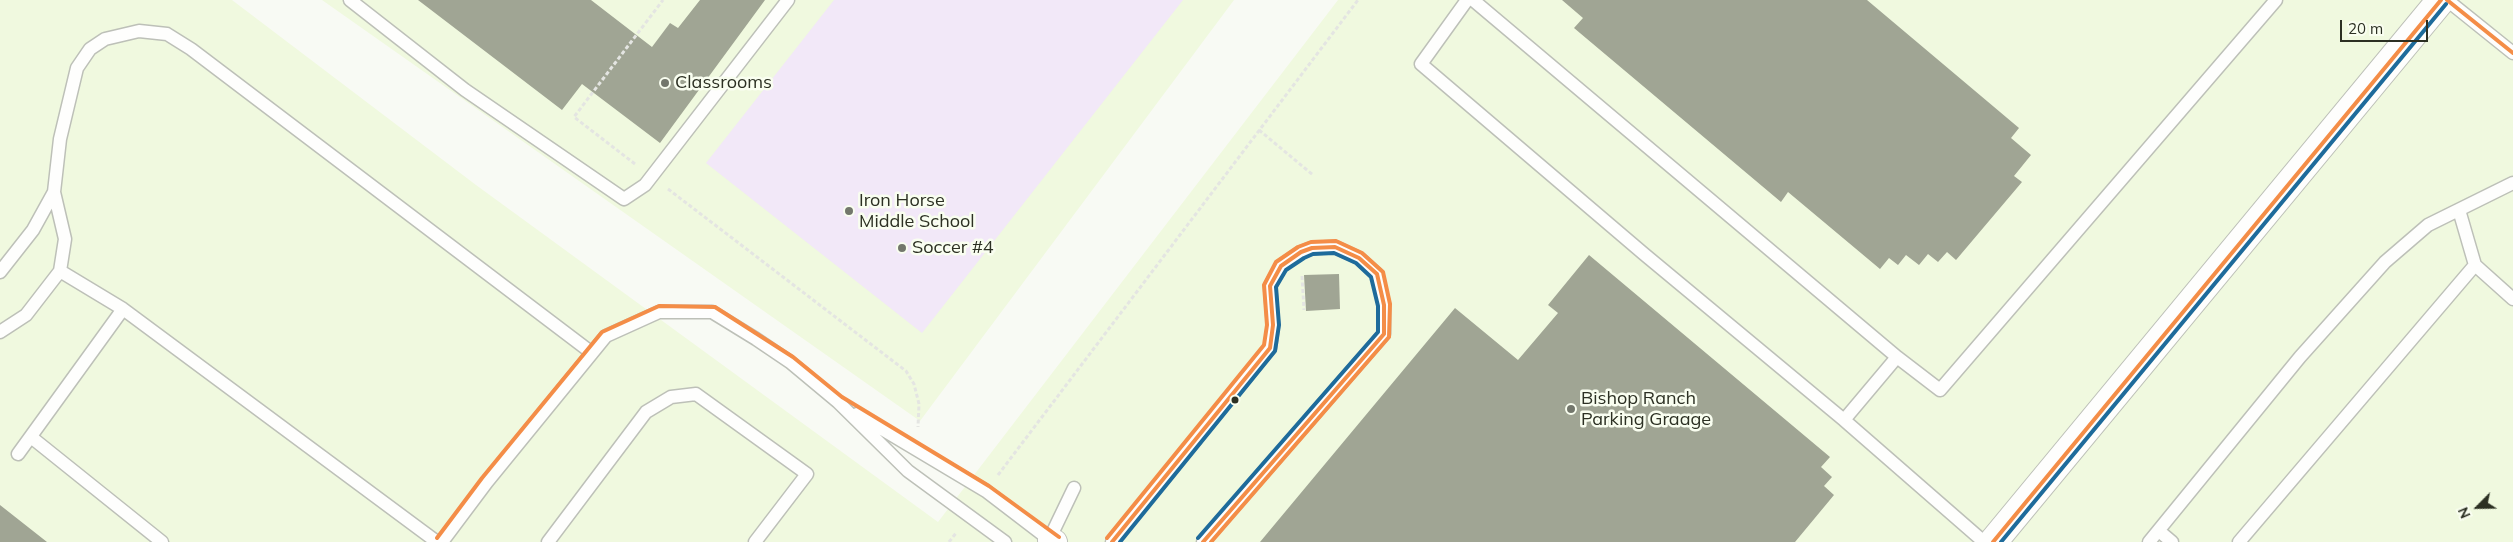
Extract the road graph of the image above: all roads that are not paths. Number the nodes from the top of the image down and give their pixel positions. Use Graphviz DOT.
graph roads {
  1 [pos="350,0"];
  2 [pos="788,0"];
  3 [pos="1468,0"];
  4 [pos="1473,0"];
  5 [pos="2276,0"];
  6 [pos="2441,0"];
  7 [pos="2447,0"];
  8 [pos="2513,54"];
  9 [pos="2513,183"];
  10 [pos="54,192"];
  11 [pos="2459,210"];
  12 [pos="2475,265"];
  13 [pos="60,271"];
  14 [pos="0,272"];
  15 [pos="2513,299"];
  16 [pos="123,309"];
  17 [pos="0,332"];
  18 [pos="592,353"];
  19 [pos="1897,357"];
  20 [pos="838,402"];
  21 [pos="1844,420"];
  22 [pos="31,437"];
  23 [pos="18,454"];
  24 [pos="1074,488"];
  25 [pos="2159,531"];
  26 [pos="1051,541"];
  27 [pos="162,542"];
  28 [pos="437,542"];
  29 [pos="442,542"];
  30 [pos="548,542"];
  31 [pos="755,542"];
  32 [pos="1005,542"];
  33 [pos="1112,542"];
  34 [pos="1203,542"];
  35 [pos="1984,542"];
  36 [pos="1993,542"];
  37 [pos="2149,542"];
  38 [pos="2172,542"];
  39 [pos="2239,542"];
  1 -- 2 [label="lane"];
  3 -- 21 [label="lane"];
  4 -- 19 [label="lane"];
  5 -- 19 [label="lane"];
  6 -- 36 [label="street"];
  7 -- 8 [label="lane"];
  9 -- 11 [label="lane"];
  10 -- 13 [label="lane"];
  10 -- 14 [label="lane"];
  10 -- 18 [label="lane"];
  11 -- 12 [label="lane"];
  11 -- 25 [label="lane"];
  12 -- 15 [label="lane"];
  12 -- 39 [label="lane"];
  13 -- 16 [label="lane"];
  13 -- 17 [label="lane"];
  16 -- 22 [label="lane"];
  16 -- 28 [label="lane"];
  18 -- 20 [label="lane"];
  18 -- 29 [label="lane"];
  19 -- 21 [label="lane"];
  20 -- 26 [label="lane"];
  20 -- 32 [label="lane"];
  21 -- 35 [label="lane"];
  22 -- 23 [label="lane"];
  22 -- 27 [label="lane"];
  24 -- 26 [label="lane"];
  25 -- 37 [label="lane"];
  25 -- 38 [label="lane"];
  30 -- 31 [label="lane"];
  33 -- 34 [label="lane"];
}
